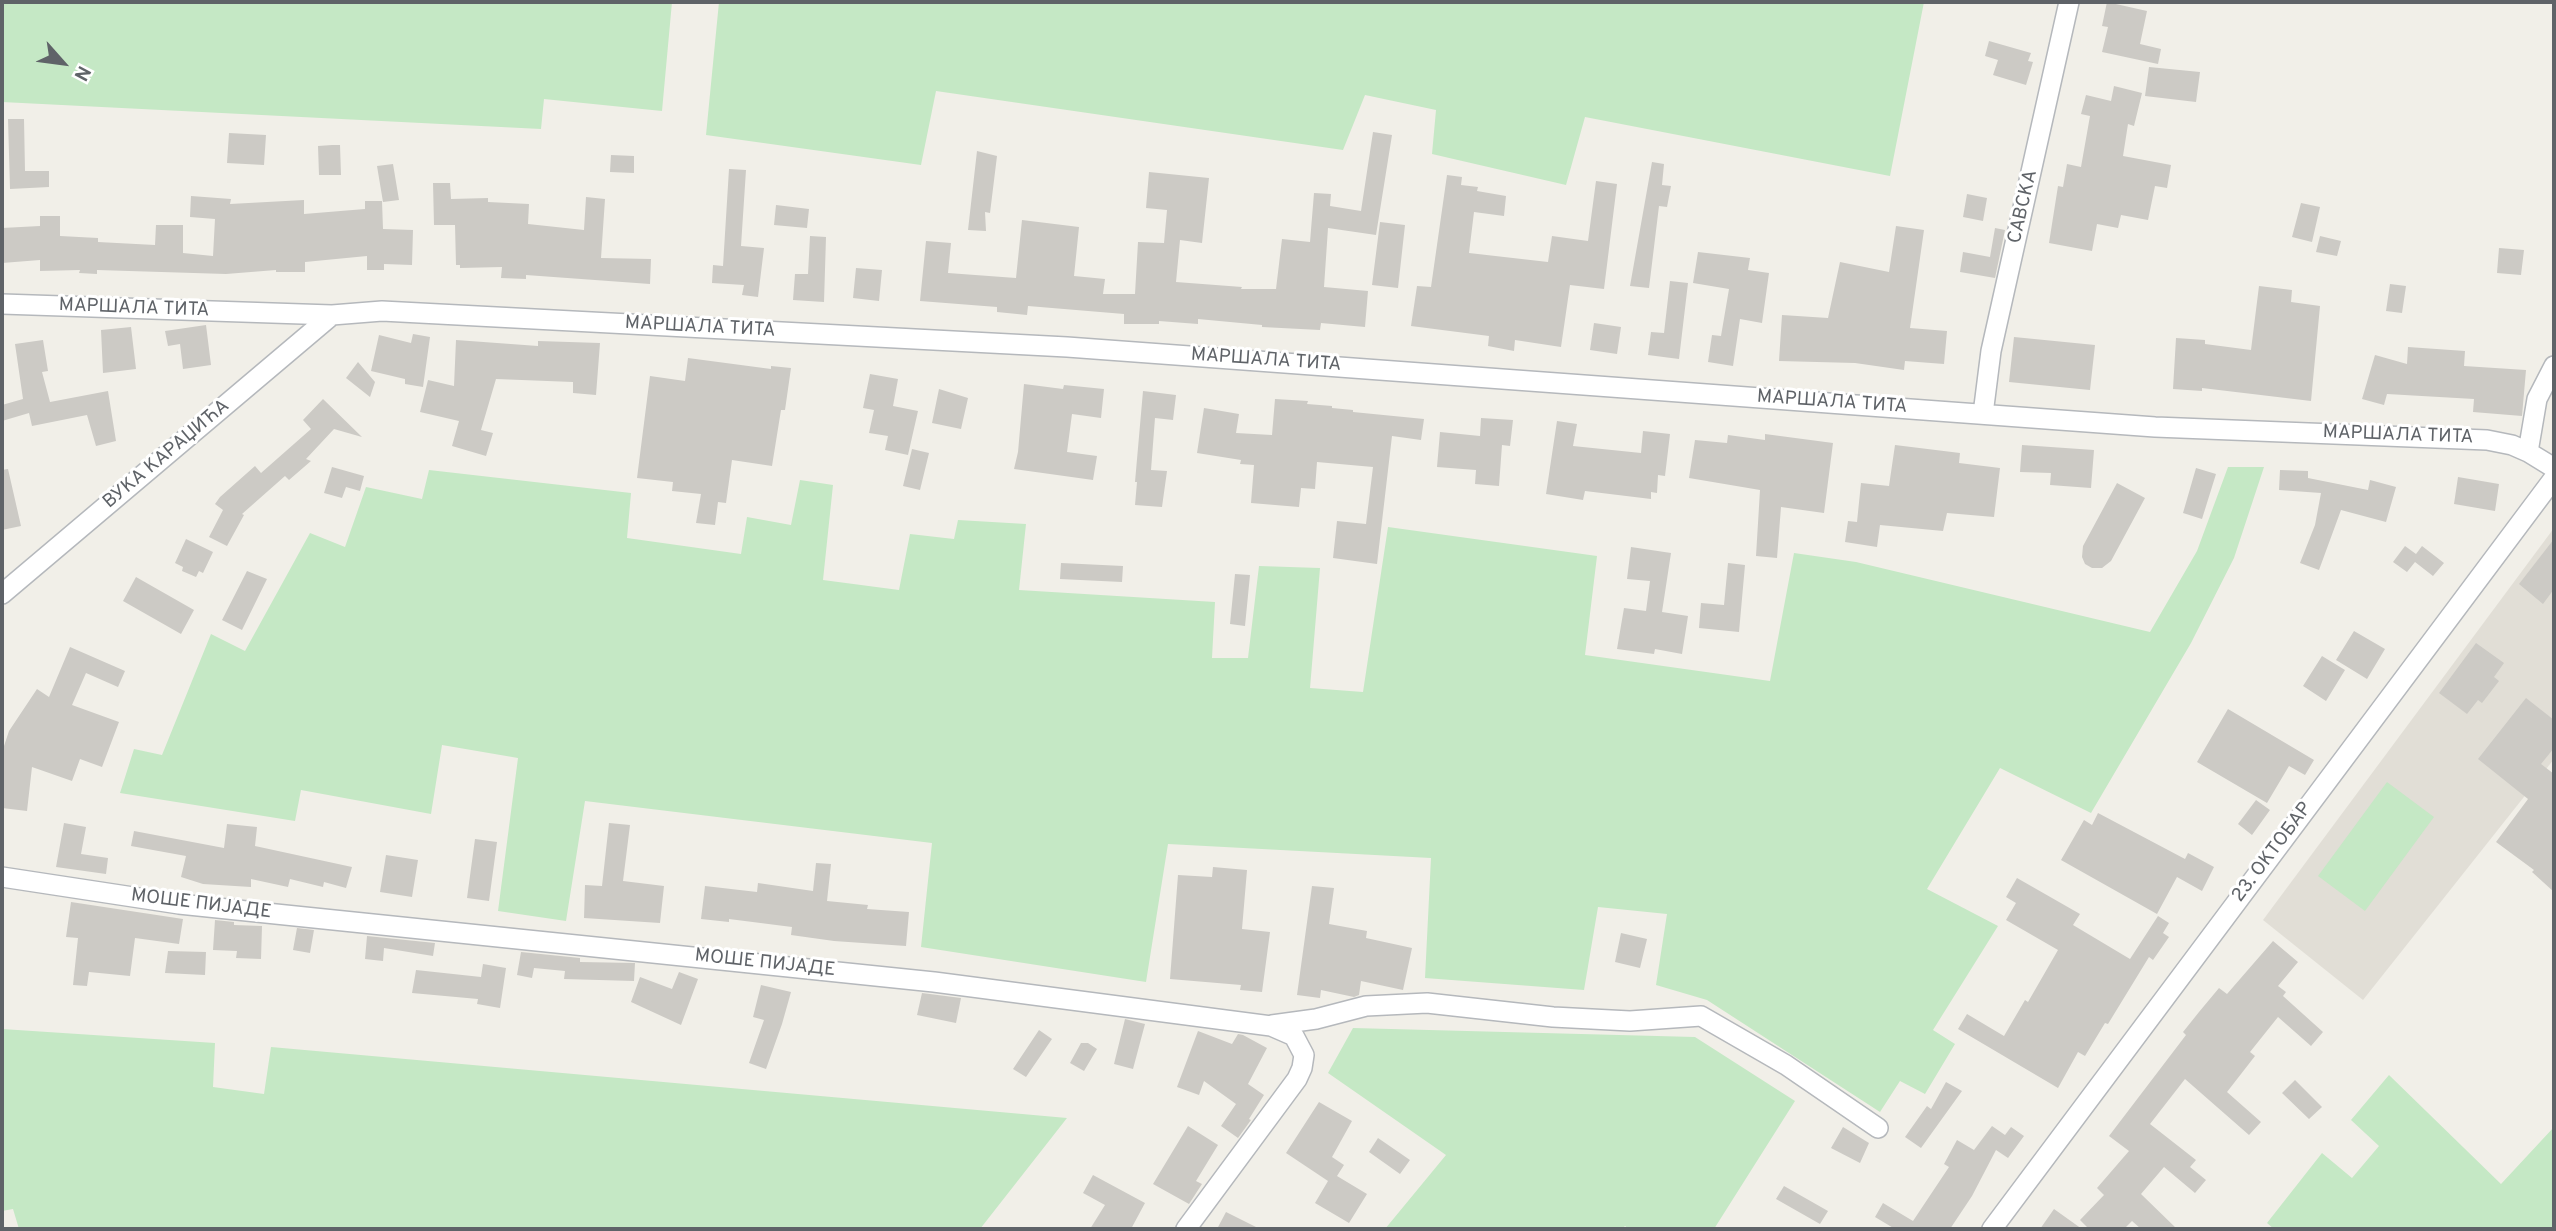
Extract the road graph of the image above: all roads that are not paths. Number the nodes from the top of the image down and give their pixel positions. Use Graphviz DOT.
graph roads {
  1 [pos="2069,2"];
  2 [pos="2,304"];
  3 [pos="332,315"];
  4 [pos="2554,366"];
  5 [pos="1983,414"];
  6 [pos="2528,452"];
  7 [pos="2554,468"];
  8 [pos="2554,478"];
  9 [pos="2,594"];
  10 [pos="2,877"];
  11 [pos="1271,1026"];
  12 [pos="1878,1128"];
  13 [pos="1186,1229"];
  14 [pos="1992,1229"];
  1 -- 5 [label="street, САВСКА"];
  2 -- 3 [label="street, МАРШАЛА ТИТА"];
  3 -- 5 [label="street, МАРШАЛА ТИТА"];
  3 -- 9 [label="street, ВУКА КАРАЏИЋА"];
  4 -- 6 [label="street"];
  5 -- 6 [label="street, МАРШАЛА ТИТА"];
  6 -- 7 [label="street, МАРШАЛА ТИТА"];
  8 -- 14 [label="street, 23. ОКТОБАР"];
  10 -- 11 [label="street, МОШЕ ПИЈАДЕ"];
  11 -- 12 [label="street"];
  11 -- 13 [label="street, МОШЕ ПИЈАДЕ"];
}
